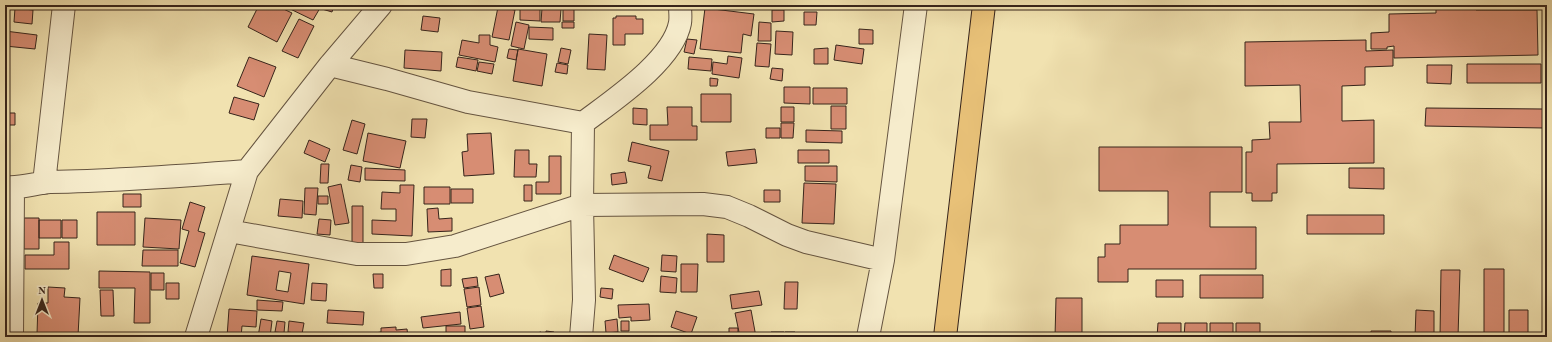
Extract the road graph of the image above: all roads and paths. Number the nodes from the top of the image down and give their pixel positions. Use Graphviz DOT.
graph roads {
  1 [pos="64,5"];
  2 [pos="381,5"];
  3 [pos="680,5"];
  4 [pos="916,5"];
  5 [pos="984,5"];
  6 [pos="330,66"];
  7 [pos="583,123"];
  8 [pos="247,171"];
  9 [pos="44,183"];
  10 [pos="9,188"];
  11 [pos="582,205"];
  12 [pos="229,231"];
  13 [pos="883,260"];
  14 [pos="12,337"];
  15 [pos="196,337"];
  16 [pos="581,337"];
  17 [pos="868,337"];
  18 [pos="945,337"];
  1 -- 9 [label="street"];
  2 -- 6 [label="street"];
  3 -- 7 [label="street"];
  4 -- 13 [label="street"];
  5 -- 18 [label="main road"];
  6 -- 7 [label="street"];
  6 -- 8 [label="street"];
  7 -- 11 [label="street"];
  8 -- 9 [label="street"];
  8 -- 12 [label="street"];
  9 -- 10 [label="street"];
  10 -- 14 [label="street"];
  11 -- 12 [label="street"];
  11 -- 13 [label="street"];
  11 -- 16 [label="street"];
  12 -- 15 [label="street"];
  13 -- 17 [label="street"];
}
